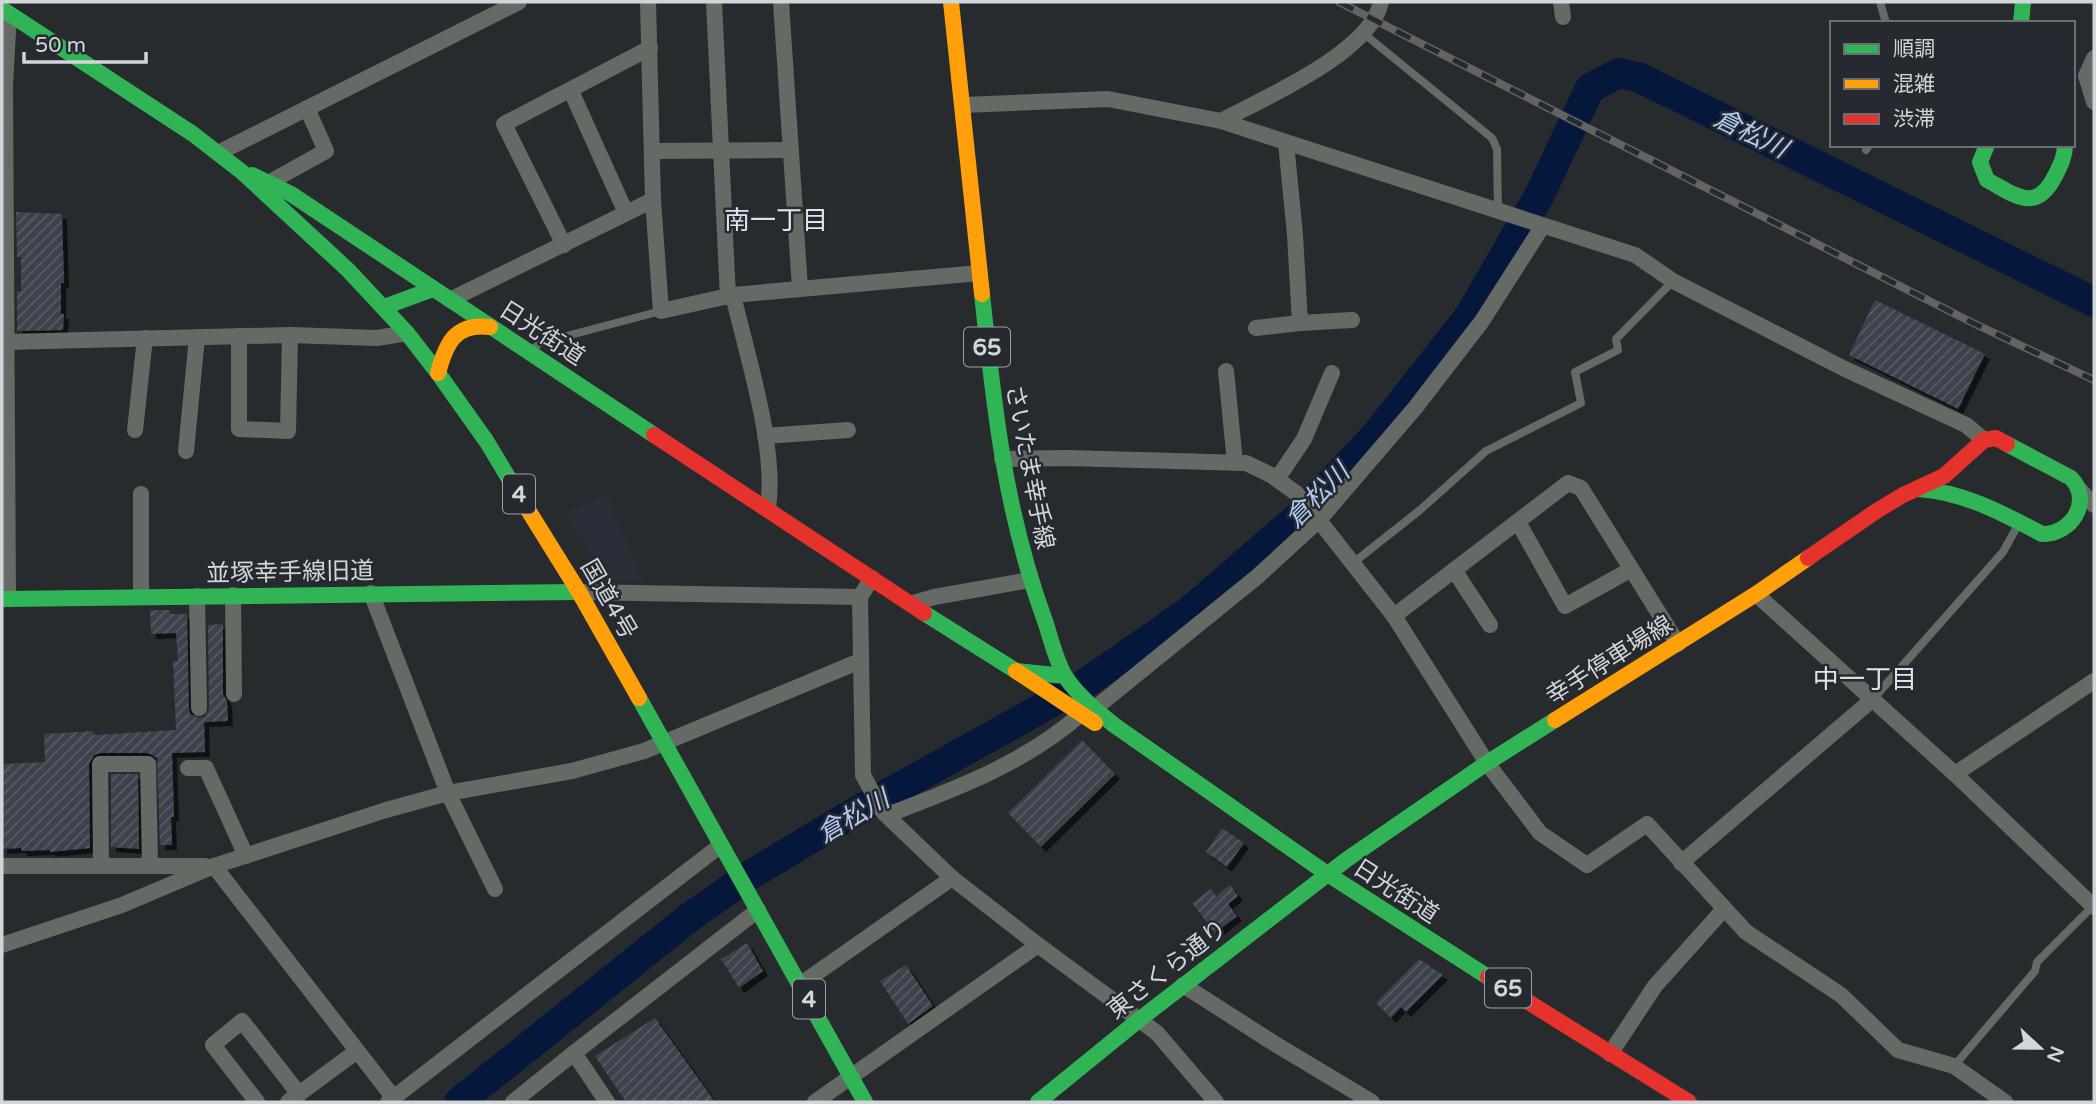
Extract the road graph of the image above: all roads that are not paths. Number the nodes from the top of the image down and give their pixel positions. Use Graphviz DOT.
graph roads {
  1 [pos="519,2"];
  2 [pos="648,2"];
  3 [pos="714,2"];
  4 [pos="781,2"];
  5 [pos="951,2"];
  6 [pos="1381,2"];
  7 [pos="1880,2"];
  8 [pos="2023,2"];
  9 [pos="6,11"];
  10 [pos="1885,21"];
  11 [pos="2021,21"];
  12 [pos="1363,33"];
  13 [pos="650,48"];
  14 [pos="2094,58"];
  15 [pos="3,85"];
  16 [pos="570,91"];
  17 [pos="2093,99"];
  18 [pos="963,105"];
  19 [pos="307,108"];
  20 [pos="1221,121"];
  21 [pos="1286,143"];
  22 [pos="1986,147"];
  23 [pos="2065,147"];
  24 [pos="723,150"];
  25 [pos="789,150"];
  26 [pos="652,151"];
  27 [pos="218,153"];
  28 [pos="242,172"];
  29 [pos="270,182"];
  30 [pos="653,200"];
  31 [pos="1498,212"];
  32 [pos="626,213"];
  33 [pos="1540,226"];
  34 [pos="564,245"];
  35 [pos="4,254"];
  36 [pos="979,273"];
  37 [pos="1673,281"];
  38 [pos="800,288"];
  39 [pos="433,289"];
  40 [pos="730,296"];
  41 [pos="450,300"];
  42 [pos="384,307"];
  43 [pos="660,310"];
  44 [pos="1352,320"];
  45 [pos="1300,323"];
  46 [pos="490,327"];
  47 [pos="1256,328"];
  48 [pos="407,333"];
  49 [pos="290,335"];
  50 [pos="239,336"];
  51 [pos="197,337"];
  52 [pos="145,338"];
  53 [pos="6,342"];
  54 [pos="530,352"];
  55 [pos="1226,371"];
  56 [pos="438,373"];
  57 [pos="1332,373"];
  58 [pos="135,430"];
  59 [pos="848,430"];
  60 [pos="765,436"];
  61 [pos="1984,440"];
  62 [pos="186,451"];
  63 [pos="1002,459"];
  64 [pos="5,460"];
  65 [pos="1235,463"];
  66 [pos="1277,479"];
  67 [pos="2079,488"];
  68 [pos="1918,489"];
  69 [pos="141,494"];
  70 [pos="2094,505"];
  71 [pos="768,509"];
  72 [pos="2094,514"];
  73 [pos="5,516"];
  74 [pos="1317,517"];
  75 [pos="2073,518"];
  76 [pos="1518,522"];
  77 [pos="2020,523"];
  78 [pos="1353,563"];
  79 [pos="1454,570"];
  80 [pos="1630,570"];
  81 [pos="872,579"];
  82 [pos="1030,580"];
  83 [pos="370,593"];
  84 [pos="579,593"];
  85 [pos="1756,594"];
  86 [pos="233,595"];
  87 [pos="141,596"];
  88 [pos="197,596"];
  89 [pos="860,597"];
  90 [pos="5,599"];
  91 [pos="910,604"];
  92 [pos="1394,616"];
  93 [pos="1490,625"];
  94 [pos="1678,644"];
  95 [pos="860,661"];
  96 [pos="1016,671"];
  97 [pos="1068,679"];
  98 [pos="2094,681"];
  99 [pos="234,694"];
  100 [pos="1872,699"];
  101 [pos="199,708"];
  102 [pos="1085,709"];
  103 [pos="664,744"];
  104 [pos="1487,763"];
  105 [pos="188,768"];
  106 [pos="1955,774"];
  107 [pos="449,793"];
  108 [pos="885,813"];
  109 [pos="721,845"];
  110 [pos="246,856"];
  111 [pos="1681,863"];
  112 [pos="2,866"];
  113 [pos="101,866"];
  114 [pos="150,866"];
  115 [pos="214,866"];
  116 [pos="1326,873"];
  117 [pos="952,878"];
  118 [pos="495,889"];
  119 [pos="754,904"];
  120 [pos="2094,907"];
  121 [pos="1724,909"];
  122 [pos="2,945"];
  123 [pos="1038,945"];
  124 [pos="801,984"];
  125 [pos="1183,985"];
  126 [pos="1140,1019"];
  127 [pos="357,1051"];
  128 [pos="575,1053"];
  129 [pos="1610,1054"];
  130 [pos="1954,1066"];
  131 [pos="852,1077"];
  132 [pos="293,1098"];
  133 [pos="391,1100"];
  134 [pos="257,1102"];
  135 [pos="513,1102"];
  136 [pos="607,1102"];
  137 [pos="815,1102"];
  138 [pos="865,1102"];
  139 [pos="1038,1102"];
  140 [pos="1216,1102"];
  141 [pos="1372,1102"];
  142 [pos="1689,1102"];
  143 [pos="2005,1102"];
  1 -- 19 [label="street"];
  2 -- 13 [label="street"];
  3 -- 24 [label="street"];
  4 -- 25 [label="street"];
  5 -- 18 [label="main road, さいたま幸手線 / 65"];
  6 -- 12 [label="street"];
  7 -- 10 [label="lane"];
  8 -- 11 [label="main road"];
  9 -- 15 [label="street"];
  9 -- 27 [label="main road, 日光街道 / 4"];
  12 -- 20 [label="street"];
  12 -- 31 [label="lane"];
  13 -- 16 [label="street"];
  13 -- 26 [label="street"];
  14 -- 17 [label="street"];
  15 -- 35 [label="street"];
  16 -- 32 [label="street"];
  16 -- 34 [label="street"];
  18 -- 20 [label="street"];
  18 -- 36 [label="main road, さいたま幸手線 / 65"];
  19 -- 27 [label="street"];
  19 -- 29 [label="street"];
  20 -- 21 [label="street"];
  21 -- 31 [label="street"];
  21 -- 45 [label="street"];
  22 -- 23 [label="main road"];
  24 -- 25 [label="street"];
  24 -- 26 [label="street"];
  24 -- 40 [label="street"];
  25 -- 38 [label="street"];
  26 -- 30 [label="street"];
  27 -- 28 [label="main road, 日光街道 / 4"];
  28 -- 29 [label="main road, 日光街道"];
  28 -- 42 [label="main road, 国道4号 / 4"];
  29 -- 39 [label="main road, 日光街道"];
  30 -- 32 [label="street"];
  30 -- 43 [label="street"];
  31 -- 33 [label="street"];
  32 -- 34 [label="street"];
  33 -- 37 [label="street"];
  33 -- 74 [label="street"];
  34 -- 41 [label="street"];
  35 -- 53 [label="street"];
  36 -- 38 [label="street"];
  36 -- 63 [label="main road, さいたま幸手線 / 65"];
  37 -- 61 [label="street"];
  37 -- 78 [label="lane"];
  38 -- 40 [label="street"];
  39 -- 41 [label="main road, 日光街道"];
  39 -- 42 [label="main road"];
  40 -- 43 [label="street"];
  40 -- 60 [label="street"];
  41 -- 46 [label="main road, 日光街道"];
  42 -- 48 [label="main road, 国道4号 / 4"];
  43 -- 54 [label="lane"];
  44 -- 45 [label="street"];
  45 -- 47 [label="street"];
  46 -- 54 [label="main road, 日光街道"];
  46 -- 56 [label="main road"];
  48 -- 49 [label="street"];
  48 -- 56 [label="main road, 国道4号 / 4"];
  49 -- 50 [label="street"];
  49 -- 50 [label="street"];
  50 -- 51 [label="street"];
  51 -- 52 [label="street"];
  51 -- 62 [label="street"];
  52 -- 53 [label="street"];
  52 -- 58 [label="street"];
  53 -- 64 [label="street"];
  54 -- 71 [label="main road, 日光街道"];
  55 -- 65 [label="street"];
  56 -- 84 [label="main road, 国道4号 / 4"];
  57 -- 66 [label="street"];
  59 -- 60 [label="street"];
  60 -- 71 [label="street"];
  61 -- 67 [label="main road"];
  61 -- 68 [label="main road, 幸手停車場線"];
  63 -- 65 [label="street"];
  63 -- 82 [label="main road, さいたま幸手線 / 65"];
  64 -- 73 [label="street"];
  65 -- 66 [label="street"];
  66 -- 74 [label="street"];
  67 -- 70 [label="street"];
  67 -- 75 [label="main road"];
  68 -- 77 [label="main road"];
  68 -- 85 [label="main road, 幸手停車場線"];
  69 -- 87 [label="street"];
  71 -- 81 [label="main road, 日光街道"];
  72 -- 75 [label="street"];
  73 -- 90 [label="street"];
  74 -- 78 [label="street"];
  74 -- 102 [label="street"];
  75 -- 77 [label="main road"];
  76 -- 79 [label="street"];
  76 -- 80 [label="street"];
  76 -- 80 [label="street"];
  77 -- 100 [label="lane"];
  78 -- 92 [label="street"];
  79 -- 92 [label="street"];
  79 -- 93 [label="street"];
  80 -- 94 [label="street"];
  81 -- 89 [label="street"];
  81 -- 91 [label="main road, 日光街道"];
  82 -- 91 [label="street"];
  82 -- 97 [label="main road, さいたま幸手線 / 65"];
  83 -- 84 [label="main road, 並塚幸手線旧道"];
  83 -- 86 [label="main road, 並塚幸手線旧道"];
  83 -- 107 [label="street"];
  84 -- 89 [label="street"];
  84 -- 103 [label="main road, 国道4号 / 4"];
  85 -- 94 [label="main road, 幸手停車場線"];
  85 -- 100 [label="street"];
  86 -- 88 [label="main road, 並塚幸手線旧道"];
  86 -- 99 [label="street"];
  87 -- 88 [label="main road, 並塚幸手線旧道"];
  87 -- 90 [label="main road, 並塚幸手線旧道"];
  88 -- 101 [label="street"];
  89 -- 95 [label="street"];
  91 -- 96 [label="main road, 日光街道"];
  92 -- 104 [label="street"];
  94 -- 104 [label="main road, 幸手停車場線"];
  95 -- 103 [label="street"];
  95 -- 108 [label="street"];
  96 -- 97 [label="main road, 日光街道"];
  96 -- 102 [label="main road"];
  97 -- 102 [label="main road, 65"];
  98 -- 106 [label="street"];
  100 -- 106 [label="street"];
  100 -- 111 [label="street"];
  102 -- 108 [label="street"];
  102 -- 116 [label="main road, 日光街道 / 65"];
  103 -- 107 [label="street"];
  103 -- 109 [label="main road, 国道4号 / 4"];
  104 -- 111 [label="street"];
  104 -- 116 [label="main road, 幸手停車場線"];
  105 -- 110 [label="street"];
  106 -- 120 [label="street"];
  107 -- 110 [label="street"];
  107 -- 118 [label="street"];
  108 -- 117 [label="street"];
  109 -- 119 [label="main road, 国道4号 / 4"];
  109 -- 133 [label="street"];
  110 -- 115 [label="street"];
  111 -- 121 [label="street"];
  112 -- 113 [label="street"];
  113 -- 114 [label="street"];
  113 -- 114 [label="street"];
  114 -- 115 [label="street"];
  115 -- 122 [label="street"];
  115 -- 127 [label="street"];
  116 -- 125 [label="main road, 東さくら通り"];
  116 -- 129 [label="main road, 日光街道 / 65"];
  117 -- 123 [label="street"];
  117 -- 124 [label="street"];
  119 -- 124 [label="main road, 国道4号 / 4"];
  119 -- 128 [label="street"];
  120 -- 130 [label="lane"];
  121 -- 129 [label="street"];
  121 -- 130 [label="street"];
  123 -- 126 [label="street"];
  123 -- 131 [label="street"];
  124 -- 131 [label="main road, 国道4号 / 4"];
  125 -- 126 [label="main road, 東さくら通り"];
  125 -- 141 [label="street"];
  126 -- 139 [label="main road, 東さくら通り"];
  126 -- 140 [label="street"];
  127 -- 132 [label="street"];
  127 -- 133 [label="street"];
  128 -- 135 [label="street"];
  128 -- 136 [label="street"];
  129 -- 142 [label="main road, 日光街道 / 65"];
  130 -- 143 [label="street"];
  131 -- 137 [label="street"];
  131 -- 138 [label="main road, 国道4号 / 4"];
  132 -- 134 [label="street"];
}
